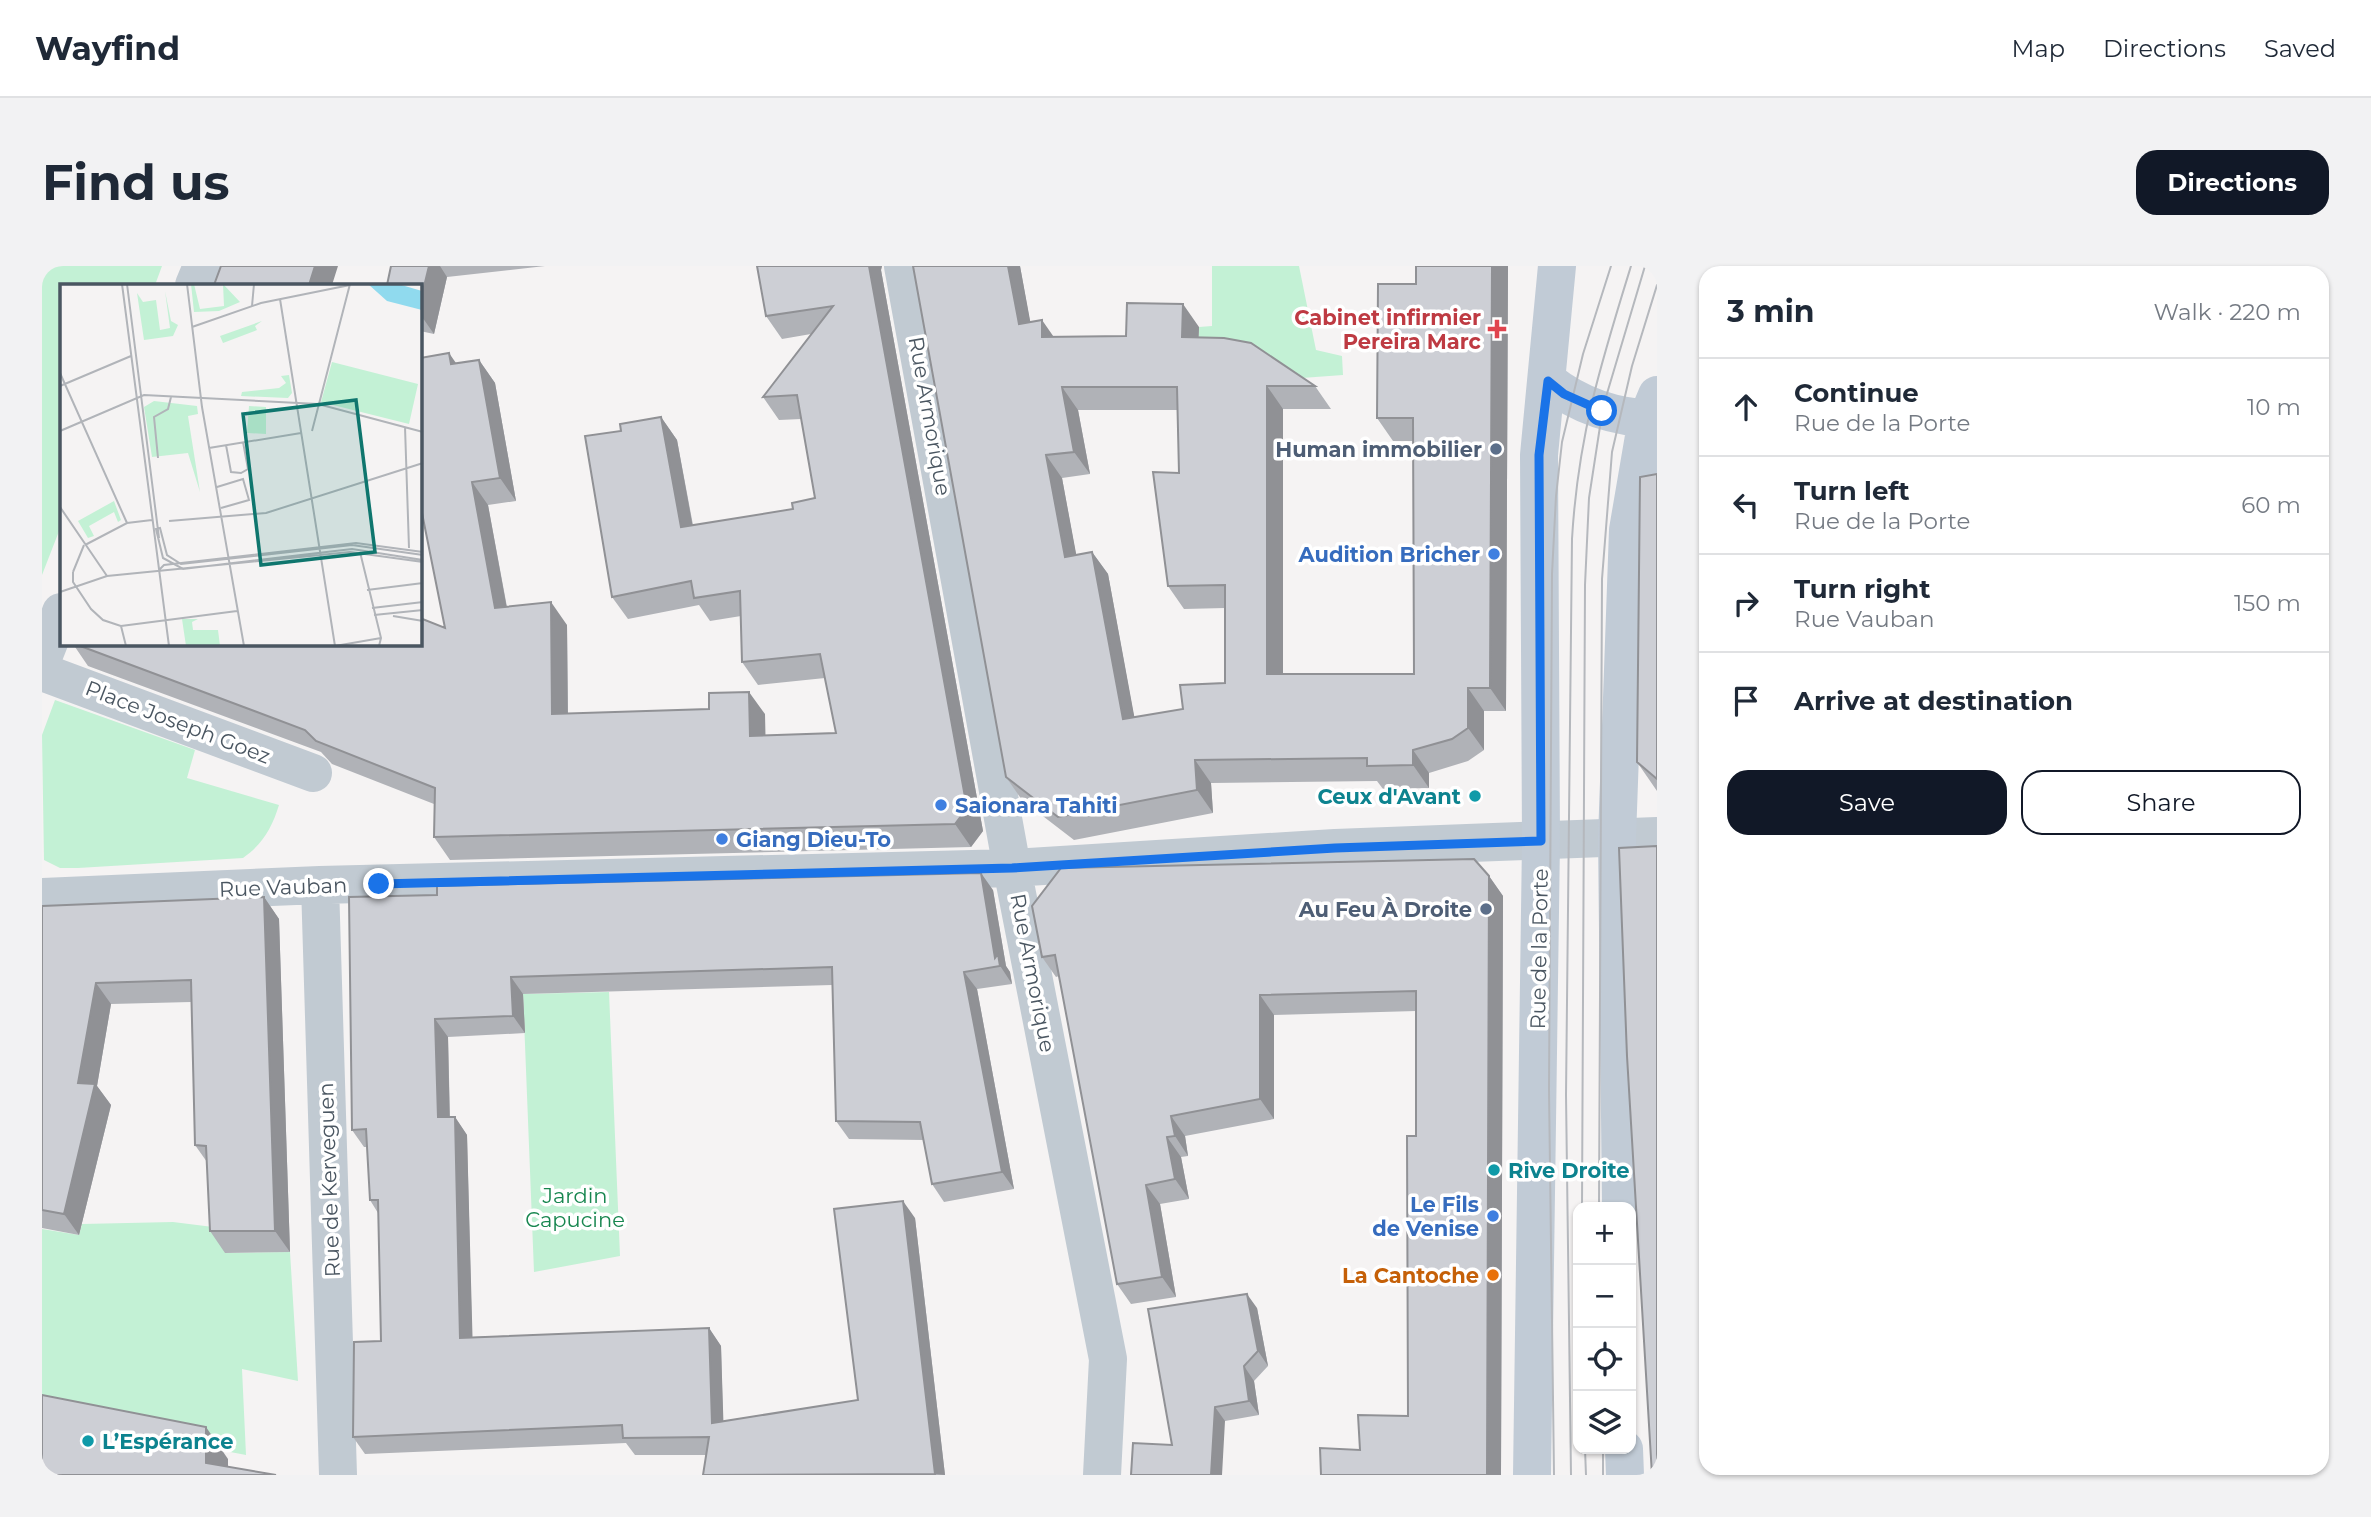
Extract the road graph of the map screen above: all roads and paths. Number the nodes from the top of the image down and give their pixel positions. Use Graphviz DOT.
graph roads {
  1 [pos="202,266"];
  2 [pos="903,266"];
  3 [pos="1557,266"];
  4 [pos="194,284"];
  5 [pos="1548,381"];
  6 [pos="1654,411"];
  7 [pos="60,615"];
  8 [pos="42,660"];
  9 [pos="42,672"];
  10 [pos="313,773"];
  11 [pos="1657,836"];
  12 [pos="1617,838"];
  13 [pos="1541,841"];
  14 [pos="1012,868"];
  15 [pos="320,885"];
  16 [pos="42,897"];
  17 [pos="1621,1202"];
  18 [pos="1625,1454"];
  19 [pos="338,1475"];
  20 [pos="1102,1475"];
  21 [pos="1532,1475"];
  22 [pos="1625,1475"];
  1 -- 4 [label="street"];
  2 -- 14 [label="street, Rue Armorique"];
  3 -- 5 [label="main road, Rue de la Porte"];
  5 -- 6 [label="main road"];
  5 -- 13 [label="main road, Rue de la Porte"];
  6 -- 12 [label="main road"];
  7 -- 8 [label="street"];
  9 -- 10 [label="street, Place Joseph Goez"];
  11 -- 12 [label="street, Rue Vauban"];
  12 -- 13 [label="street, Rue Vauban"];
  12 -- 17 [label="main road"];
  13 -- 14 [label="street, Rue Vauban"];
  13 -- 21 [label="main road, Rue de la Porte"];
  14 -- 15 [label="street, Rue Vauban"];
  14 -- 20 [label="street, Rue Armorique"];
  15 -- 16 [label="street, Rue Vauban"];
  15 -- 19 [label="street, Rue de Kerveguen"];
  18 -- 22 [label="main road"];
}
